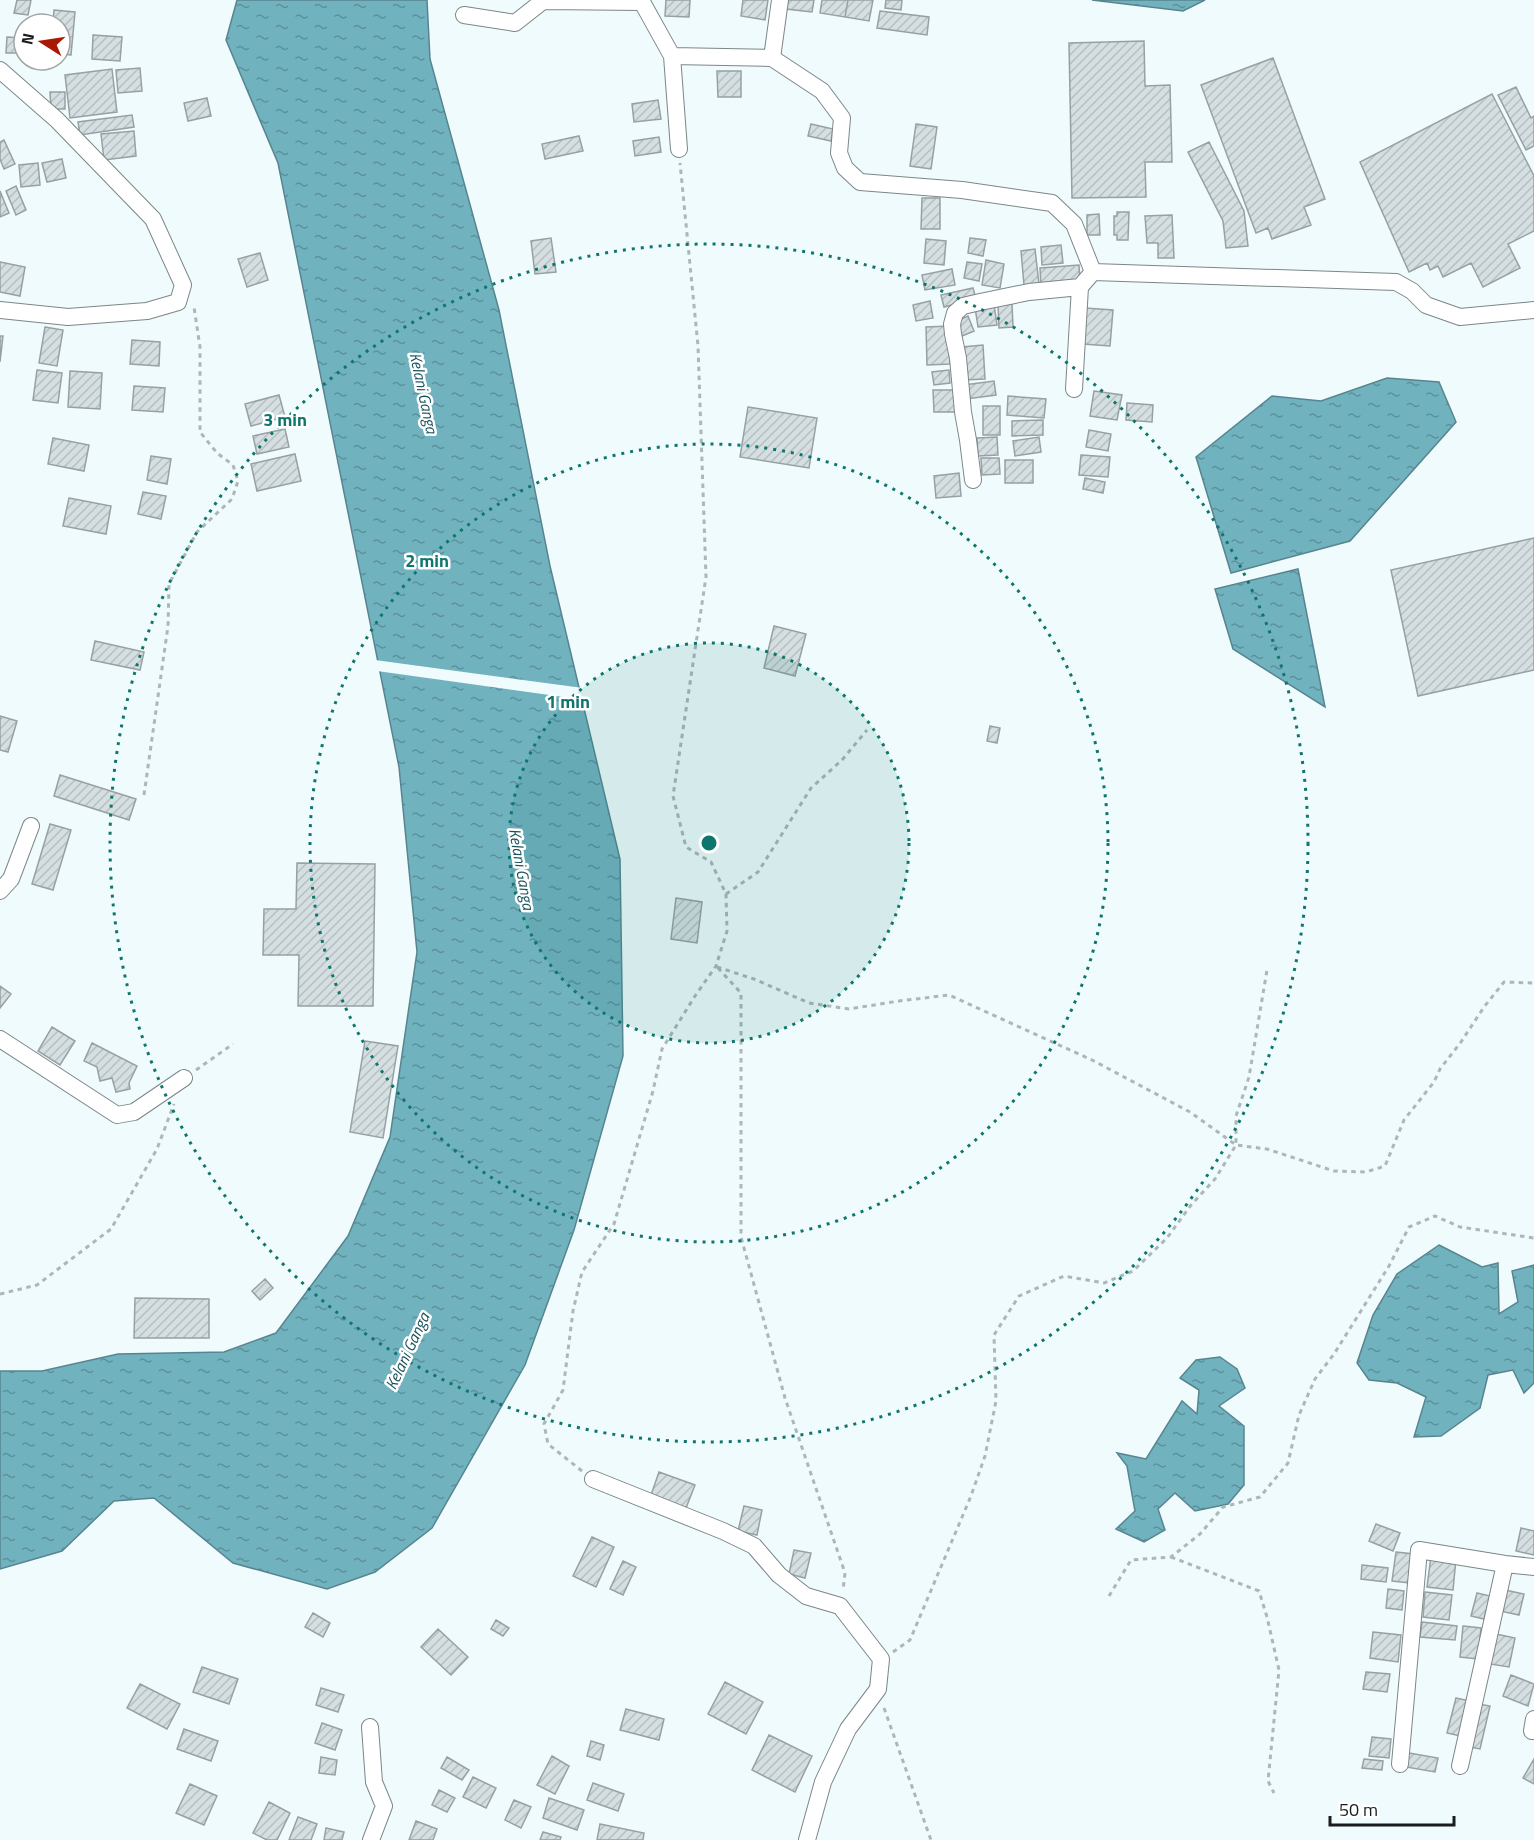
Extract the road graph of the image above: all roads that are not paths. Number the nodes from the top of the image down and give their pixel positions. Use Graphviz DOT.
graph roads {
  1 [pos="780,0"];
  2 [pos="465,15"];
  3 [pos="672,56"];
  4 [pos="772,58"];
  5 [pos="0,70"];
  6 [pos="679,149"];
  7 [pos="1093,272"];
  8 [pos="1080,287"];
  9 [pos="0,310"];
  10 [pos="1534,310"];
  11 [pos="1074,389"];
  12 [pos="973,480"];
  13 [pos="31,826"];
  14 [pos="0,891"];
  15 [pos="0,1039"];
  16 [pos="184,1078"];
  17 [pos="593,1479"];
  18 [pos="1505,1564"];
  19 [pos="1534,1567"];
  20 [pos="370,1727"];
  21 [pos="1400,1764"];
  22 [pos="1460,1766"];
  23 [pos="371,1840"];
  24 [pos="807,1840"];
  1 -- 4 [label="street"];
  2 -- 3 [label="street"];
  3 -- 4 [label="street"];
  3 -- 6 [label="street"];
  4 -- 7 [label="street"];
  5 -- 9 [label="street"];
  7 -- 8 [label="street"];
  7 -- 10 [label="street"];
  8 -- 11 [label="street"];
  8 -- 12 [label="street"];
  13 -- 14 [label="street"];
  15 -- 16 [label="street"];
  17 -- 24 [label="street"];
  18 -- 19 [label="street"];
  18 -- 21 [label="street"];
  18 -- 22 [label="street"];
  20 -- 23 [label="street"];
}
